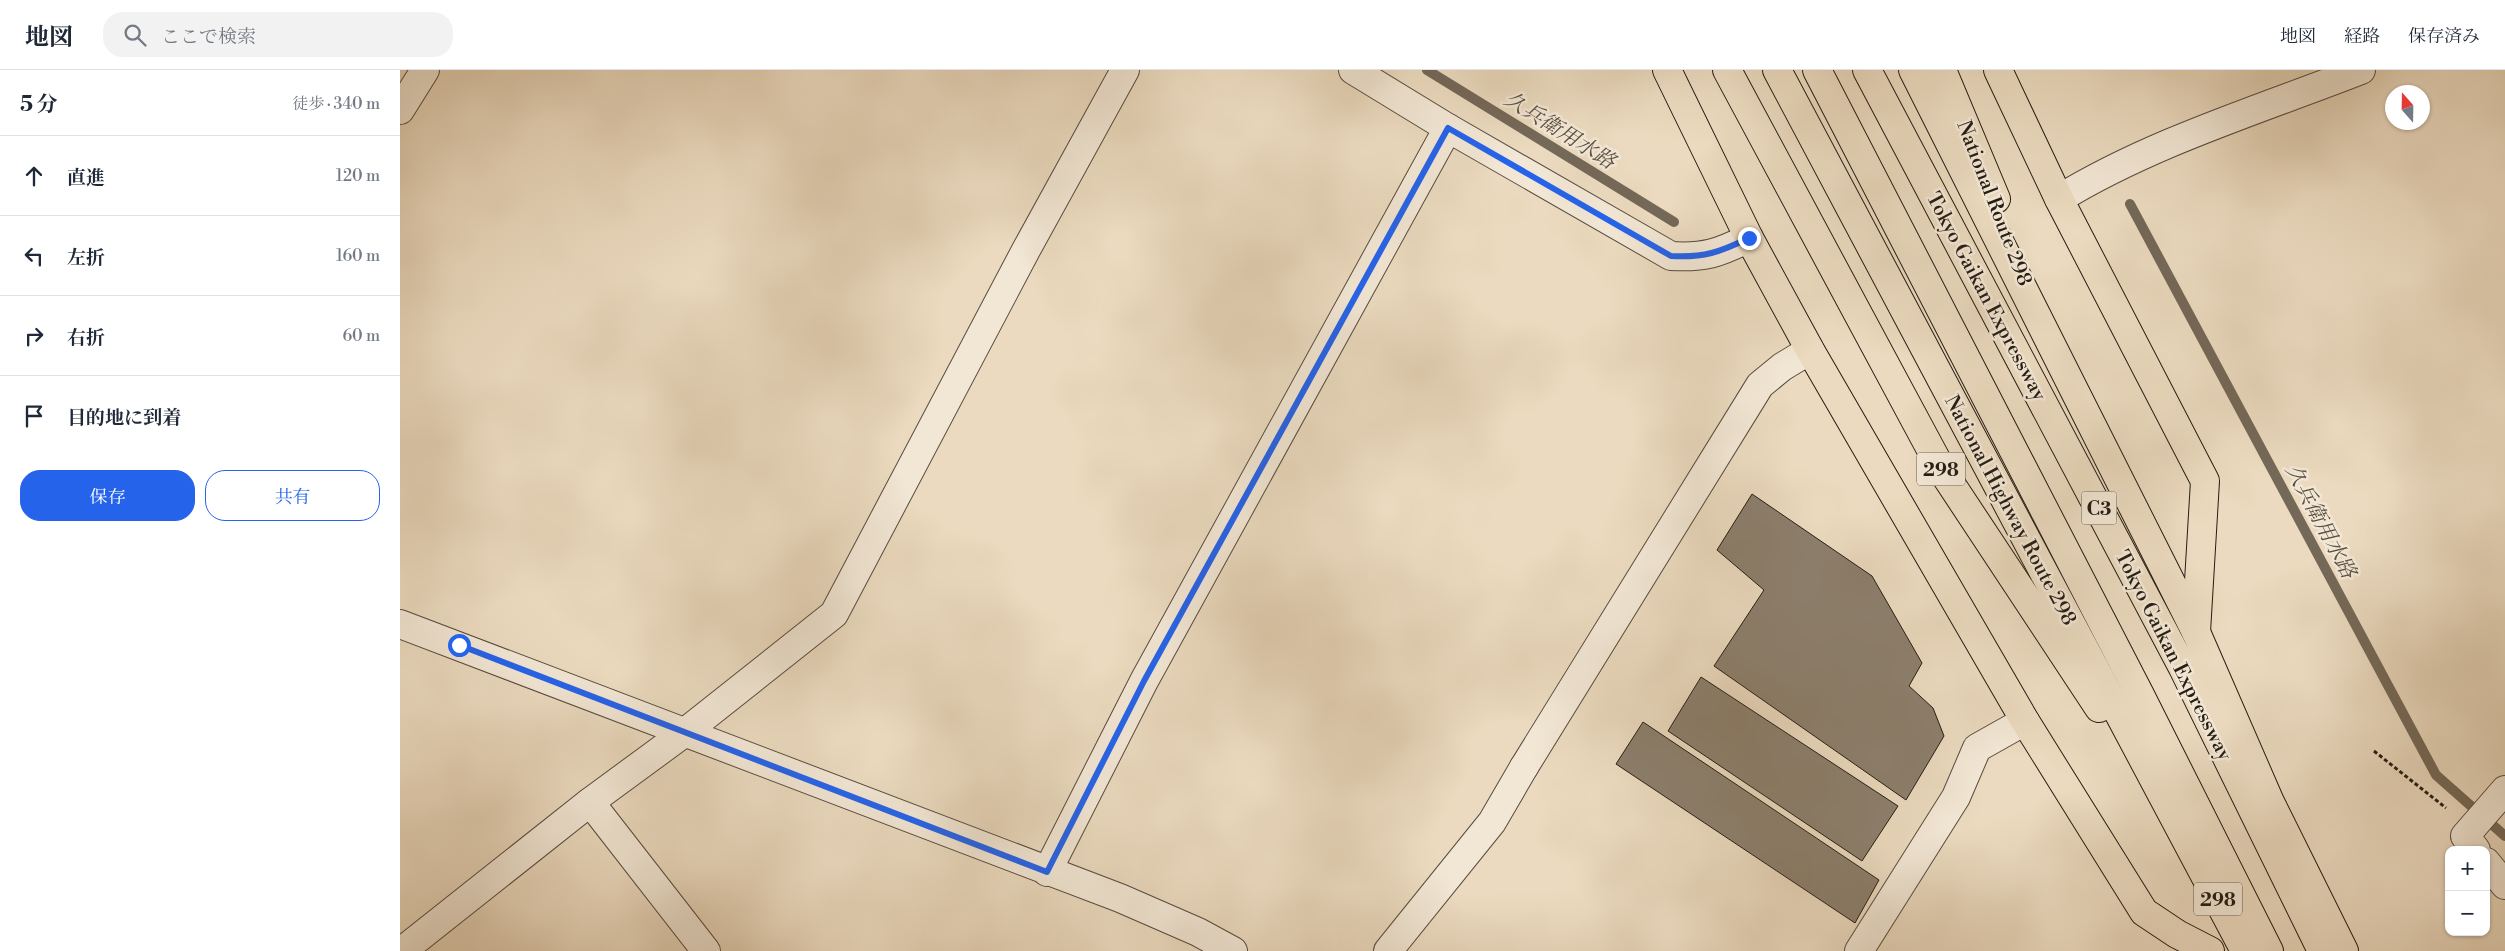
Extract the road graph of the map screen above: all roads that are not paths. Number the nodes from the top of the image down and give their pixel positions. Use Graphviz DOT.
graph roads {
  1 [pos="424,70"];
  2 [pos="1125,70"];
  3 [pos="1352,70"];
  4 [pos="1667,70"];
  5 [pos="1727,70"];
  6 [pos="1777,70"];
  7 [pos="1817,70"];
  8 [pos="1867,70"];
  9 [pos="1913,70"];
  10 [pos="1942,70"];
  11 [pos="1998,70"];
  12 [pos="2361,70"];
  13 [pos="400,110"];
  14 [pos="1448,128"];
  15 [pos="2059,199"];
  16 [pos="1749,238"];
  17 [pos="2047,336"];
  18 [pos="1810,350"];
  19 [pos="400,624"];
  20 [pos="2196,632"];
  21 [pos="2025,721"];
  22 [pos="684,733"];
  23 [pos="2502,792"];
  24 [pos="590,802"];
  25 [pos="2473,839"];
  26 [pos="2190,847"];
  27 [pos="2490,867"];
  28 [pos="1047,872"];
  29 [pos="2505,885"];
  30 [pos="402,951"];
  31 [pos="706,951"];
  32 [pos="1233,951"];
  33 [pos="1388,951"];
  34 [pos="1859,951"];
  35 [pos="2210,951"];
  36 [pos="2245,951"];
  37 [pos="2269,951"];
  38 [pos="2322,951"];
  39 [pos="2344,951"];
  1 -- 13 [label="street"];
  2 -- 22 [label="street"];
  3 -- 14 [label="street"];
  4 -- 16 [label="highway"];
  5 -- 26 [label="highway, 298"];
  6 -- 26 [label="highway, National Highway Route 298 / 298"];
  7 -- 37 [label="highway, C3"];
  8 -- 38 [label="highway, Tokyo Gaikan Expressway / C3"];
  9 -- 17 [label="highway"];
  10 -- 17 [label="highway, National Route 298"];
  11 -- 15 [label="highway"];
  12 -- 15 [label="street"];
  14 -- 16 [label="street"];
  14 -- 28 [label="street"];
  15 -- 20 [label="highway"];
  16 -- 18 [label="highway"];
  17 -- 20 [label="highway"];
  18 -- 21 [label="highway"];
  18 -- 33 [label="street"];
  19 -- 22 [label="street"];
  20 -- 39 [label="highway"];
  21 -- 34 [label="street"];
  21 -- 35 [label="highway"];
  22 -- 24 [label="street"];
  22 -- 28 [label="street"];
  23 -- 25 [label="street"];
  24 -- 30 [label="street"];
  24 -- 31 [label="street"];
  26 -- 36 [label="highway, National Highway Route 298 / 298"];
  27 -- 29 [label="street"];
  28 -- 32 [label="street"];
}
